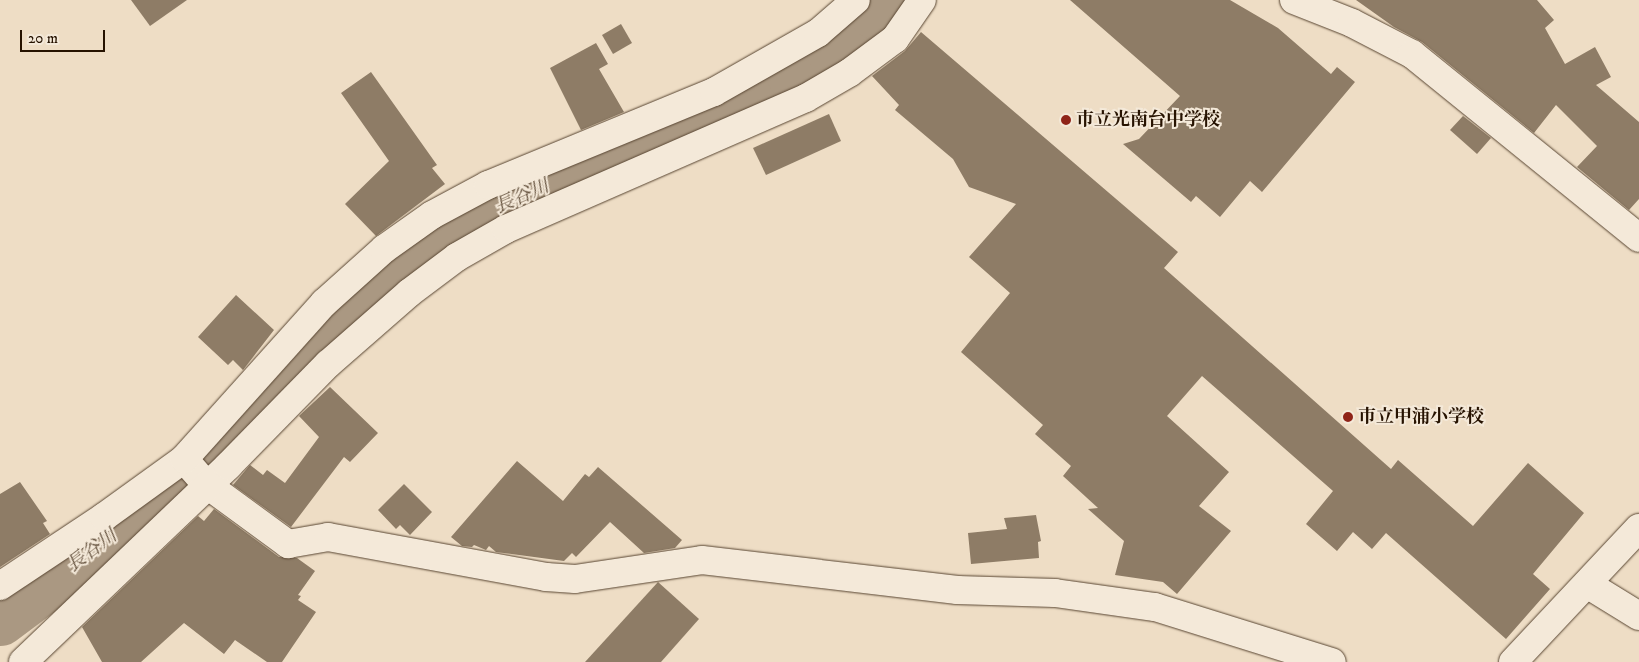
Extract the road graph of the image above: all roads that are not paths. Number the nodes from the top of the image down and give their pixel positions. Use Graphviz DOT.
graph roads {
  1 [pos="856,0"];
  2 [pos="922,0"];
  3 [pos="1294,0"];
  4 [pos="1639,238"];
  5 [pos="184,459"];
  6 [pos="206,484"];
  7 [pos="1639,528"];
  8 [pos="1587,584"];
  9 [pos="0,586"];
  10 [pos="1639,616"];
  11 [pos="23,662"];
  12 [pos="1332,662"];
  13 [pos="1514,662"];
  1 -- 5 [label="street"];
  2 -- 6 [label="street"];
  3 -- 4 [label="street"];
  5 -- 6 [label="street"];
  5 -- 9 [label="street"];
  6 -- 11 [label="street"];
  6 -- 12 [label="street"];
  7 -- 8 [label="street"];
  8 -- 10 [label="street"];
  8 -- 13 [label="street"];
}
